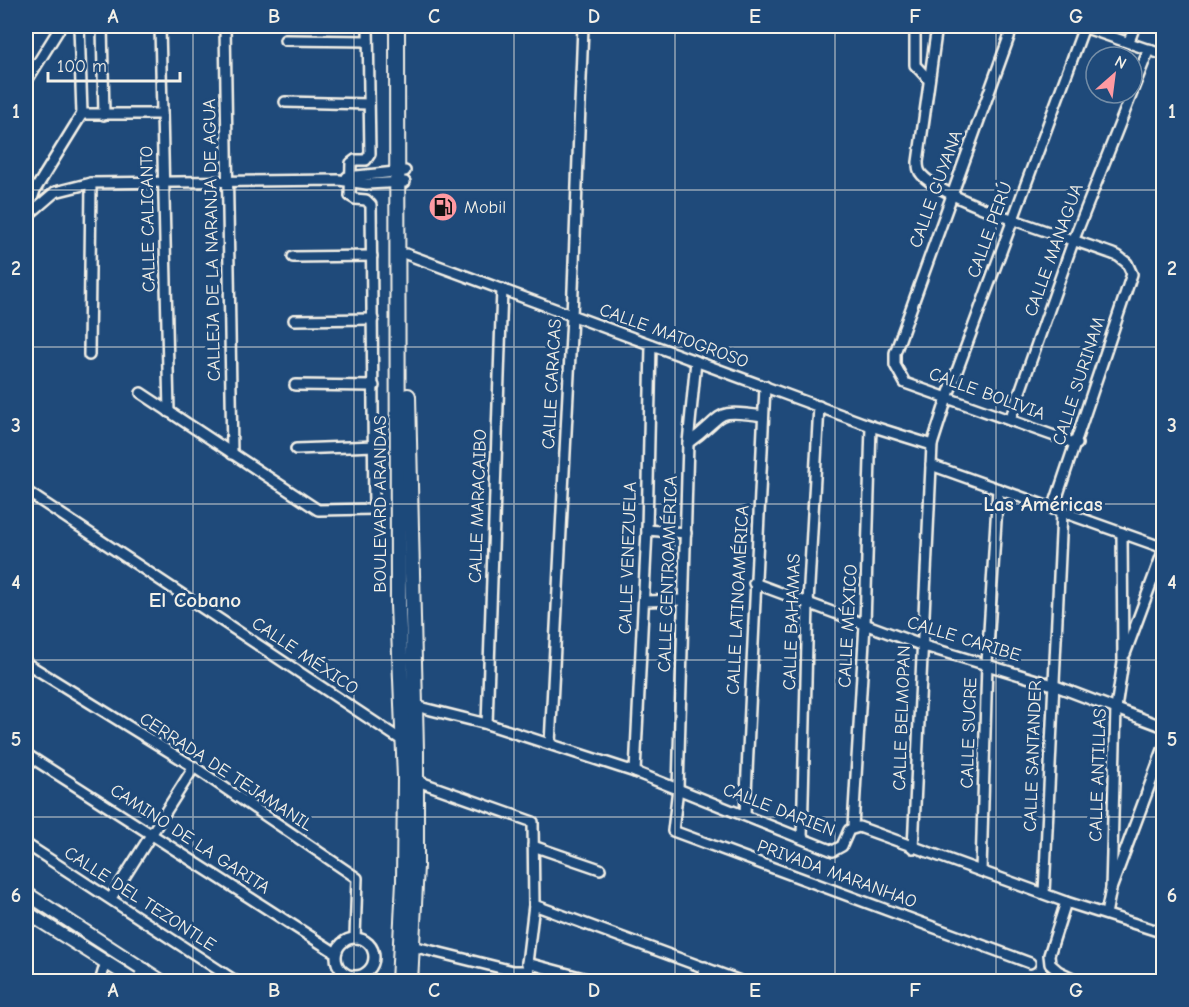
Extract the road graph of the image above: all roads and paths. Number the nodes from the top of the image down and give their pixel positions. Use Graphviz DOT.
graph roads {
  1 [pos="61,26"];
  2 [pos="79,26"];
  3 [pos="102,26"];
  4 [pos="160,26"];
  5 [pos="225,26"];
  6 [pos="368,26"];
  7 [pos="397,26"];
  8 [pos="403,26"];
  9 [pos="583,26"];
  10 [pos="915,26"];
  11 [pos="937,26"];
  12 [pos="1013,26"];
  13 [pos="1082,26"];
  14 [pos="1135,26"];
  15 [pos="1097,28"];
  16 [pos="285,40"];
  17 [pos="368,41"];
  18 [pos="1129,41"];
  19 [pos="1149,49"];
  20 [pos="1164,55"];
  21 [pos="1144,62"];
  22 [pos="929,80"];
  23 [pos="26,82"];
  24 [pos="285,102"];
  25 [pos="369,104"];
  26 [pos="1127,105"];
  27 [pos="82,114"];
  28 [pos="162,114"];
  29 [pos="104,115"];
  30 [pos="401,177"];
  31 [pos="350,179"];
  32 [pos="164,180"];
  33 [pos="226,181"];
  34 [pos="91,183"];
  35 [pos="952,194"];
  36 [pos="26,217"];
  37 [pos="1012,218"];
  38 [pos="1074,239"];
  39 [pos="406,254"];
  40 [pos="372,256"];
  41 [pos="292,257"];
  42 [pos="502,289"];
  43 [pos="572,316"];
  44 [pos="373,319"];
  45 [pos="294,320"];
  46 [pos="651,345"];
  47 [pos="89,355"];
  48 [pos="696,361"];
  49 [pos="895,365"];
  50 [pos="295,385"];
  51 [pos="374,386"];
  52 [pos="765,386"];
  53 [pos="141,393"];
  54 [pos="946,398"];
  55 [pos="819,406"];
  56 [pos="169,412"];
  57 [pos="763,416"];
  58 [pos="1010,420"];
  59 [pos="871,426"];
  60 [pos="688,443"];
  61 [pos="1077,444"];
  62 [pos="375,446"];
  63 [pos="932,446"];
  64 [pos="296,449"];
  65 [pos="232,454"];
  66 [pos="931,465"];
  67 [pos="998,489"];
  68 [pos="26,491"];
  69 [pos="1058,511"];
  70 [pos="647,530"];
  71 [pos="686,533"];
  72 [pos="1122,533"];
  73 [pos="1164,549"];
  74 [pos="754,583"];
  75 [pos="683,600"];
  76 [pos="405,601"];
  77 [pos="644,601"];
  78 [pos="808,603"];
  79 [pos="865,624"];
  80 [pos="921,645"];
  81 [pos="1123,662"];
  82 [pos="26,663"];
  83 [pos="987,663"];
  84 [pos="1053,685"];
  85 [pos="409,705"];
  86 [pos="1116,708"];
  87 [pos="487,724"];
  88 [pos="1164,727"];
  89 [pos="550,744"];
  90 [pos="410,746"];
  91 [pos="1164,747"];
  92 [pos="26,754"];
  93 [pos="194,767"];
  94 [pos="634,772"];
  95 [pos="410,779"];
  96 [pos="678,788"];
  97 [pos="745,815"];
  98 [pos="854,828"];
  99 [pos="152,833"];
  100 [pos="802,838"];
  101 [pos="26,844"];
  102 [pos="533,846"];
  103 [pos="913,848"];
  104 [pos="600,869"];
  105 [pos="981,871"];
  106 [pos="1111,889"];
  107 [pos="26,893"];
  108 [pos="1044,893"];
  109 [pos="111,898"];
  110 [pos="1066,902"];
  111 [pos="534,905"];
  112 [pos="28,913"];
  113 [pos="1106,914"];
  114 [pos="72,922"];
  115 [pos="1164,933"];
  116 [pos="26,934"];
  117 [pos="63,935"];
  118 [pos="355,938"];
  119 [pos="412,946"];
  120 [pos="336,953"];
  121 [pos="106,962"];
  122 [pos="1029,963"];
  123 [pos="528,967"];
  124 [pos="705,968"];
  125 [pos="145,970"];
  126 [pos="354,979"];
  127 [pos="591,980"];
  128 [pos="100,981"];
  129 [pos="136,981"];
  130 [pos="163,981"];
  131 [pos="237,981"];
  132 [pos="399,981"];
  133 [pos="410,981"];
  134 [pos="531,981"];
  135 [pos="701,981"];
  136 [pos="743,981"];
  137 [pos="1081,981"];
  1 -- 23 [label="street"];
  2 -- 27 [label="street"];
  3 -- 29 [label="street"];
  4 -- 28 [label="street, CALLE CALICANTO"];
  5 -- 33 [label="street, CALLEJA DE LA NARANJA DE AGUA"];
  6 -- 17 [label="street"];
  7 -- 30 [label="main road, BOULEVARD ARANDAS"];
  8 -- 30 [label="main road, BOULEVARD ARANDAS"];
  9 -- 43 [label="street, CALLE CARACAS"];
  10 -- 22 [label="street"];
  11 -- 22 [label="street"];
  12 -- 35 [label="street, CALLE GUYANA"];
  13 -- 15 [label="street"];
  13 -- 37 [label="street, CALLE PERÚ"];
  14 -- 18 [label="street"];
  15 -- 18 [label="street"];
  16 -- 17 [label="street"];
  17 -- 25 [label="street"];
  18 -- 19 [label="street"];
  19 -- 20 [label="street"];
  19 -- 21 [label="street, CALLE MANAGUA"];
  22 -- 35 [label="street"];
  24 -- 25 [label="street"];
  25 -- 31 [label="street"];
  26 -- 38 [label="street, CALLE MANAGUA"];
  27 -- 29 [label="street"];
  27 -- 36 [label="street"];
  28 -- 29 [label="street"];
  28 -- 32 [label="street, CALLE CALICANTO"];
  30 -- 31 [label="street"];
  30 -- 39 [label="main road, BOULEVARD ARANDAS"];
  30 -- 76 [label="main road, BOULEVARD ARANDAS"];
  31 -- 33 [label="street"];
  31 -- 40 [label="street"];
  32 -- 33 [label="street"];
  32 -- 34 [label="street"];
  32 -- 56 [label="street, CALLE CALICANTO"];
  33 -- 65 [label="street, CALLEJA DE LA NARANJA DE AGUA"];
  34 -- 36 [label="street"];
  34 -- 47 [label="street"];
  35 -- 37 [label="street"];
  35 -- 49 [label="street, CALLE GUYANA"];
  37 -- 38 [label="street"];
  37 -- 54 [label="street, CALLE PERÚ"];
  38 -- 58 [label="street, CALLE MANAGUA"];
  38 -- 61 [label="street, CALLE SURINAM"];
  39 -- 42 [label="street, CALLE MATOGROSO"];
  39 -- 76 [label="main road, BOULEVARD ARANDAS"];
  40 -- 41 [label="street"];
  40 -- 44 [label="street"];
  42 -- 43 [label="street, CALLE MATOGROSO"];
  42 -- 87 [label="street, CALLE MARACAIBO"];
  43 -- 46 [label="street, CALLE MATOGROSO"];
  43 -- 89 [label="street, CALLE CARACAS"];
  44 -- 45 [label="street"];
  44 -- 51 [label="street"];
  46 -- 48 [label="street, CALLE MATOGROSO"];
  46 -- 70 [label="street, CALLE VENEZUELA"];
  48 -- 52 [label="street, CALLE MATOGROSO"];
  48 -- 60 [label="street, CALLE CENTROAMÉRICA"];
  49 -- 54 [label="street, CALLE BOLIVIA"];
  50 -- 51 [label="street"];
  51 -- 62 [label="street"];
  52 -- 55 [label="street, CALLE MATOGROSO"];
  52 -- 57 [label="street, CALLE LATINOAMÉRICA"];
  53 -- 56 [label="street"];
  54 -- 58 [label="street, CALLE BOLIVIA"];
  54 -- 63 [label="street, CALLE PERÚ"];
  55 -- 59 [label="street, CALLE MATOGROSO"];
  55 -- 78 [label="street, CALLE BAHAMAS"];
  56 -- 65 [label="street"];
  57 -- 60 [label="street"];
  57 -- 74 [label="street, CALLE LATINOAMÉRICA"];
  58 -- 61 [label="street, CALLE BOLIVIA"];
  59 -- 63 [label="street, CALLE MATOGROSO"];
  59 -- 79 [label="street, CALLE MÉXICO"];
  60 -- 71 [label="street, CALLE CENTROAMÉRICA"];
  61 -- 69 [label="street, CALLE SURINAM"];
  62 -- 64 [label="street"];
  62 -- 65 [label="street"];
  63 -- 66 [label="street, CALLE BELMOPAN"];
  66 -- 67 [label="street"];
  66 -- 80 [label="street, CALLE BELMOPAN"];
  67 -- 69 [label="street"];
  67 -- 83 [label="street, CALLE SUCRE"];
  68 -- 90 [label="street, CALLE MÉXICO"];
  69 -- 72 [label="street"];
  69 -- 84 [label="street, CALLE SANTANDER"];
  70 -- 71 [label="street"];
  70 -- 77 [label="street, CALLE VENEZUELA"];
  71 -- 75 [label="street, CALLE CENTROAMÉRICA"];
  72 -- 73 [label="street"];
  72 -- 81 [label="street, CALLE ANTILLAS"];
  73 -- 81 [label="street, CALLE ANTILLAS"];
  74 -- 78 [label="street, CALLE CARIBE"];
  74 -- 97 [label="street, CALLE LATINOAMÉRICA"];
  75 -- 77 [label="street"];
  75 -- 96 [label="street, CALLE CENTROAMÉRICA"];
  76 -- 85 [label="main road, BOULEVARD ARANDAS"];
  77 -- 94 [label="street, CALLE VENEZUELA"];
  78 -- 79 [label="street, CALLE CARIBE"];
  78 -- 100 [label="street, CALLE BAHAMAS"];
  79 -- 80 [label="street, CALLE CARIBE"];
  79 -- 98 [label="street, CALLE MÉXICO"];
  80 -- 83 [label="street, CALLE CARIBE"];
  80 -- 103 [label="street, CALLE BELMOPAN"];
  81 -- 86 [label="street, CALLE ANTILLAS"];
  82 -- 93 [label="street, CERRADA DE TEJAMANIL"];
  83 -- 84 [label="street, CALLE CARIBE"];
  83 -- 105 [label="street, CALLE SUCRE"];
  84 -- 86 [label="street, CALLE CARIBE"];
  84 -- 108 [label="street, CALLE SANTANDER"];
  85 -- 87 [label="street, CALLE DARIEN"];
  85 -- 90 [label="main road, BOULEVARD ARANDAS"];
  86 -- 88 [label="street, CALLE CARIBE"];
  86 -- 106 [label="street, CALLE ANTILLAS"];
  87 -- 89 [label="street, CALLE DARIEN"];
  89 -- 94 [label="street, CALLE DARIEN"];
  90 -- 95 [label="main road, BOULEVARD ARANDAS"];
  91 -- 106 [label="street"];
  92 -- 99 [label="street, CAMINO DE LA GARITA"];
  93 -- 99 [label="street"];
  93 -- 118 [label="street, CERRADA DE TEJAMANIL"];
  94 -- 96 [label="street, CALLE DARIEN"];
  95 -- 102 [label="street"];
  95 -- 119 [label="main road, BOULEVARD ARANDAS"];
  95 -- 132 [label="main road, BOULEVARD ARANDAS"];
  96 -- 97 [label="street, CALLE DARIEN"];
  96 -- 122 [label="street, PRIVADA MARANHAO"];
  97 -- 100 [label="street, CALLE DARIEN"];
  98 -- 100 [label="street, CALLE DARIEN"];
  98 -- 103 [label="street, CALLE DARIEN"];
  99 -- 109 [label="street"];
  99 -- 120 [label="street, CAMINO DE LA GARITA"];
  101 -- 109 [label="street, CALLE DEL TEZONTLE"];
  102 -- 104 [label="street"];
  102 -- 111 [label="street"];
  103 -- 105 [label="street, CALLE DARIEN"];
  105 -- 108 [label="street, CALLE DARIEN"];
  106 -- 113 [label="street"];
  107 -- 114 [label="street"];
  108 -- 110 [label="street, CALLE DARIEN"];
  109 -- 131 [label="street, CALLE DEL TEZONTLE"];
  110 -- 113 [label="street, CALLE DARIEN"];
  110 -- 137 [label="street"];
  111 -- 123 [label="street"];
  111 -- 124 [label="street"];
  112 -- 116 [label="street"];
  112 -- 117 [label="street"];
  113 -- 115 [label="street, CALLE DARIEN"];
  114 -- 117 [label="street"];
  114 -- 125 [label="street"];
  117 -- 121 [label="street"];
  118 -- 120 [label="street"];
  118 -- 126 [label="street"];
  119 -- 123 [label="street"];
  119 -- 133 [label="main road, BOULEVARD ARANDAS"];
  120 -- 126 [label="street"];
  121 -- 128 [label="street"];
  121 -- 129 [label="street"];
  123 -- 127 [label="street"];
  123 -- 134 [label="street"];
  124 -- 135 [label="street"];
  124 -- 136 [label="street"];
  125 -- 129 [label="street"];
  125 -- 130 [label="street"];
}
